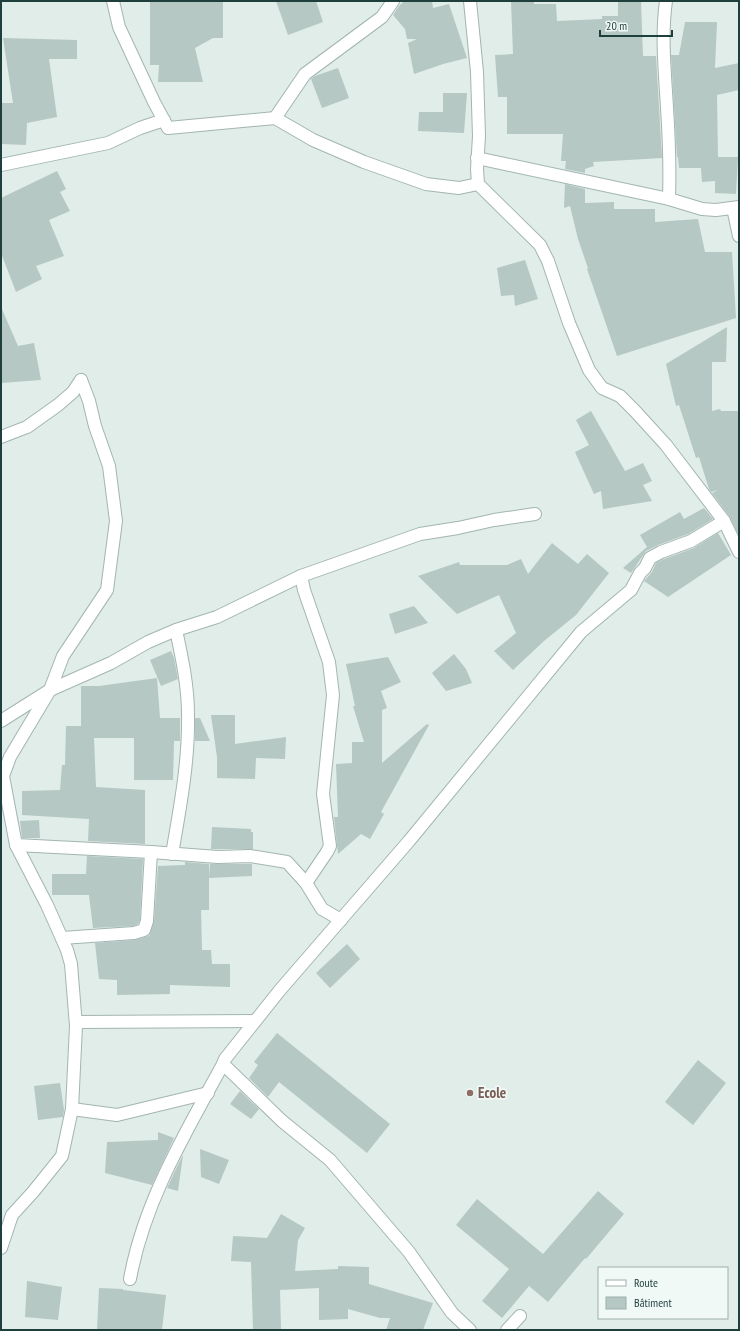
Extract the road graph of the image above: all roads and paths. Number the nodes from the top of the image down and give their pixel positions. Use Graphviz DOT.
graph roads {
  1 [pos="113,1"];
  2 [pos="393,1"];
  3 [pos="470,1"];
  4 [pos="666,1"];
  5 [pos="275,118"];
  6 [pos="164,120"];
  7 [pos="477,158"];
  8 [pos="1,165"];
  9 [pos="478,184"];
  10 [pos="669,199"];
  11 [pos="736,207"];
  12 [pos="739,236"];
  13 [pos="1,437"];
  14 [pos="535,514"];
  15 [pos="724,521"];
  16 [pos="739,552"];
  17 [pos="301,576"];
  18 [pos="176,630"];
  19 [pos="50,690"];
  20 [pos="1,721"];
  21 [pos="16,845"];
  22 [pos="151,852"];
  23 [pos="172,854"];
  24 [pos="306,883"];
  25 [pos="341,920"];
  26 [pos="62,938"];
  27 [pos="255,1021"];
  28 [pos="76,1022"];
  29 [pos="223,1064"];
  30 [pos="208,1093"];
  31 [pos="72,1109"];
  32 [pos="1,1248"];
  33 [pos="130,1279"];
  34 [pos="520,1316"];
  35 [pos="470,1330"];
  36 [pos="507,1330"];
  1 -- 6 [label="street"];
  2 -- 5 [label="street"];
  3 -- 7 [label="street"];
  4 -- 10 [label="street"];
  5 -- 6 [label="street"];
  5 -- 9 [label="street"];
  6 -- 8 [label="street"];
  7 -- 9 [label="street"];
  7 -- 10 [label="street"];
  9 -- 15 [label="street"];
  10 -- 11 [label="street"];
  11 -- 12 [label="street"];
  13 -- 19 [label="street"];
  14 -- 17 [label="street"];
  15 -- 16 [label="street"];
  15 -- 25 [label="street"];
  17 -- 18 [label="street"];
  17 -- 24 [label="street"];
  18 -- 19 [label="street"];
  18 -- 23 [label="street"];
  19 -- 20 [label="street"];
  19 -- 21 [label="street"];
  21 -- 22 [label="street"];
  21 -- 26 [label="street"];
  22 -- 23 [label="street"];
  22 -- 26 [label="street"];
  23 -- 24 [label="street"];
  24 -- 25 [label="street"];
  25 -- 27 [label="street"];
  26 -- 28 [label="street"];
  27 -- 28 [label="street"];
  27 -- 29 [label="street"];
  28 -- 31 [label="street"];
  29 -- 30 [label="street"];
  29 -- 35 [label="street"];
  30 -- 31 [label="street"];
  30 -- 33 [label="street"];
  31 -- 32 [label="street"];
  34 -- 36 [label="street"];
}
